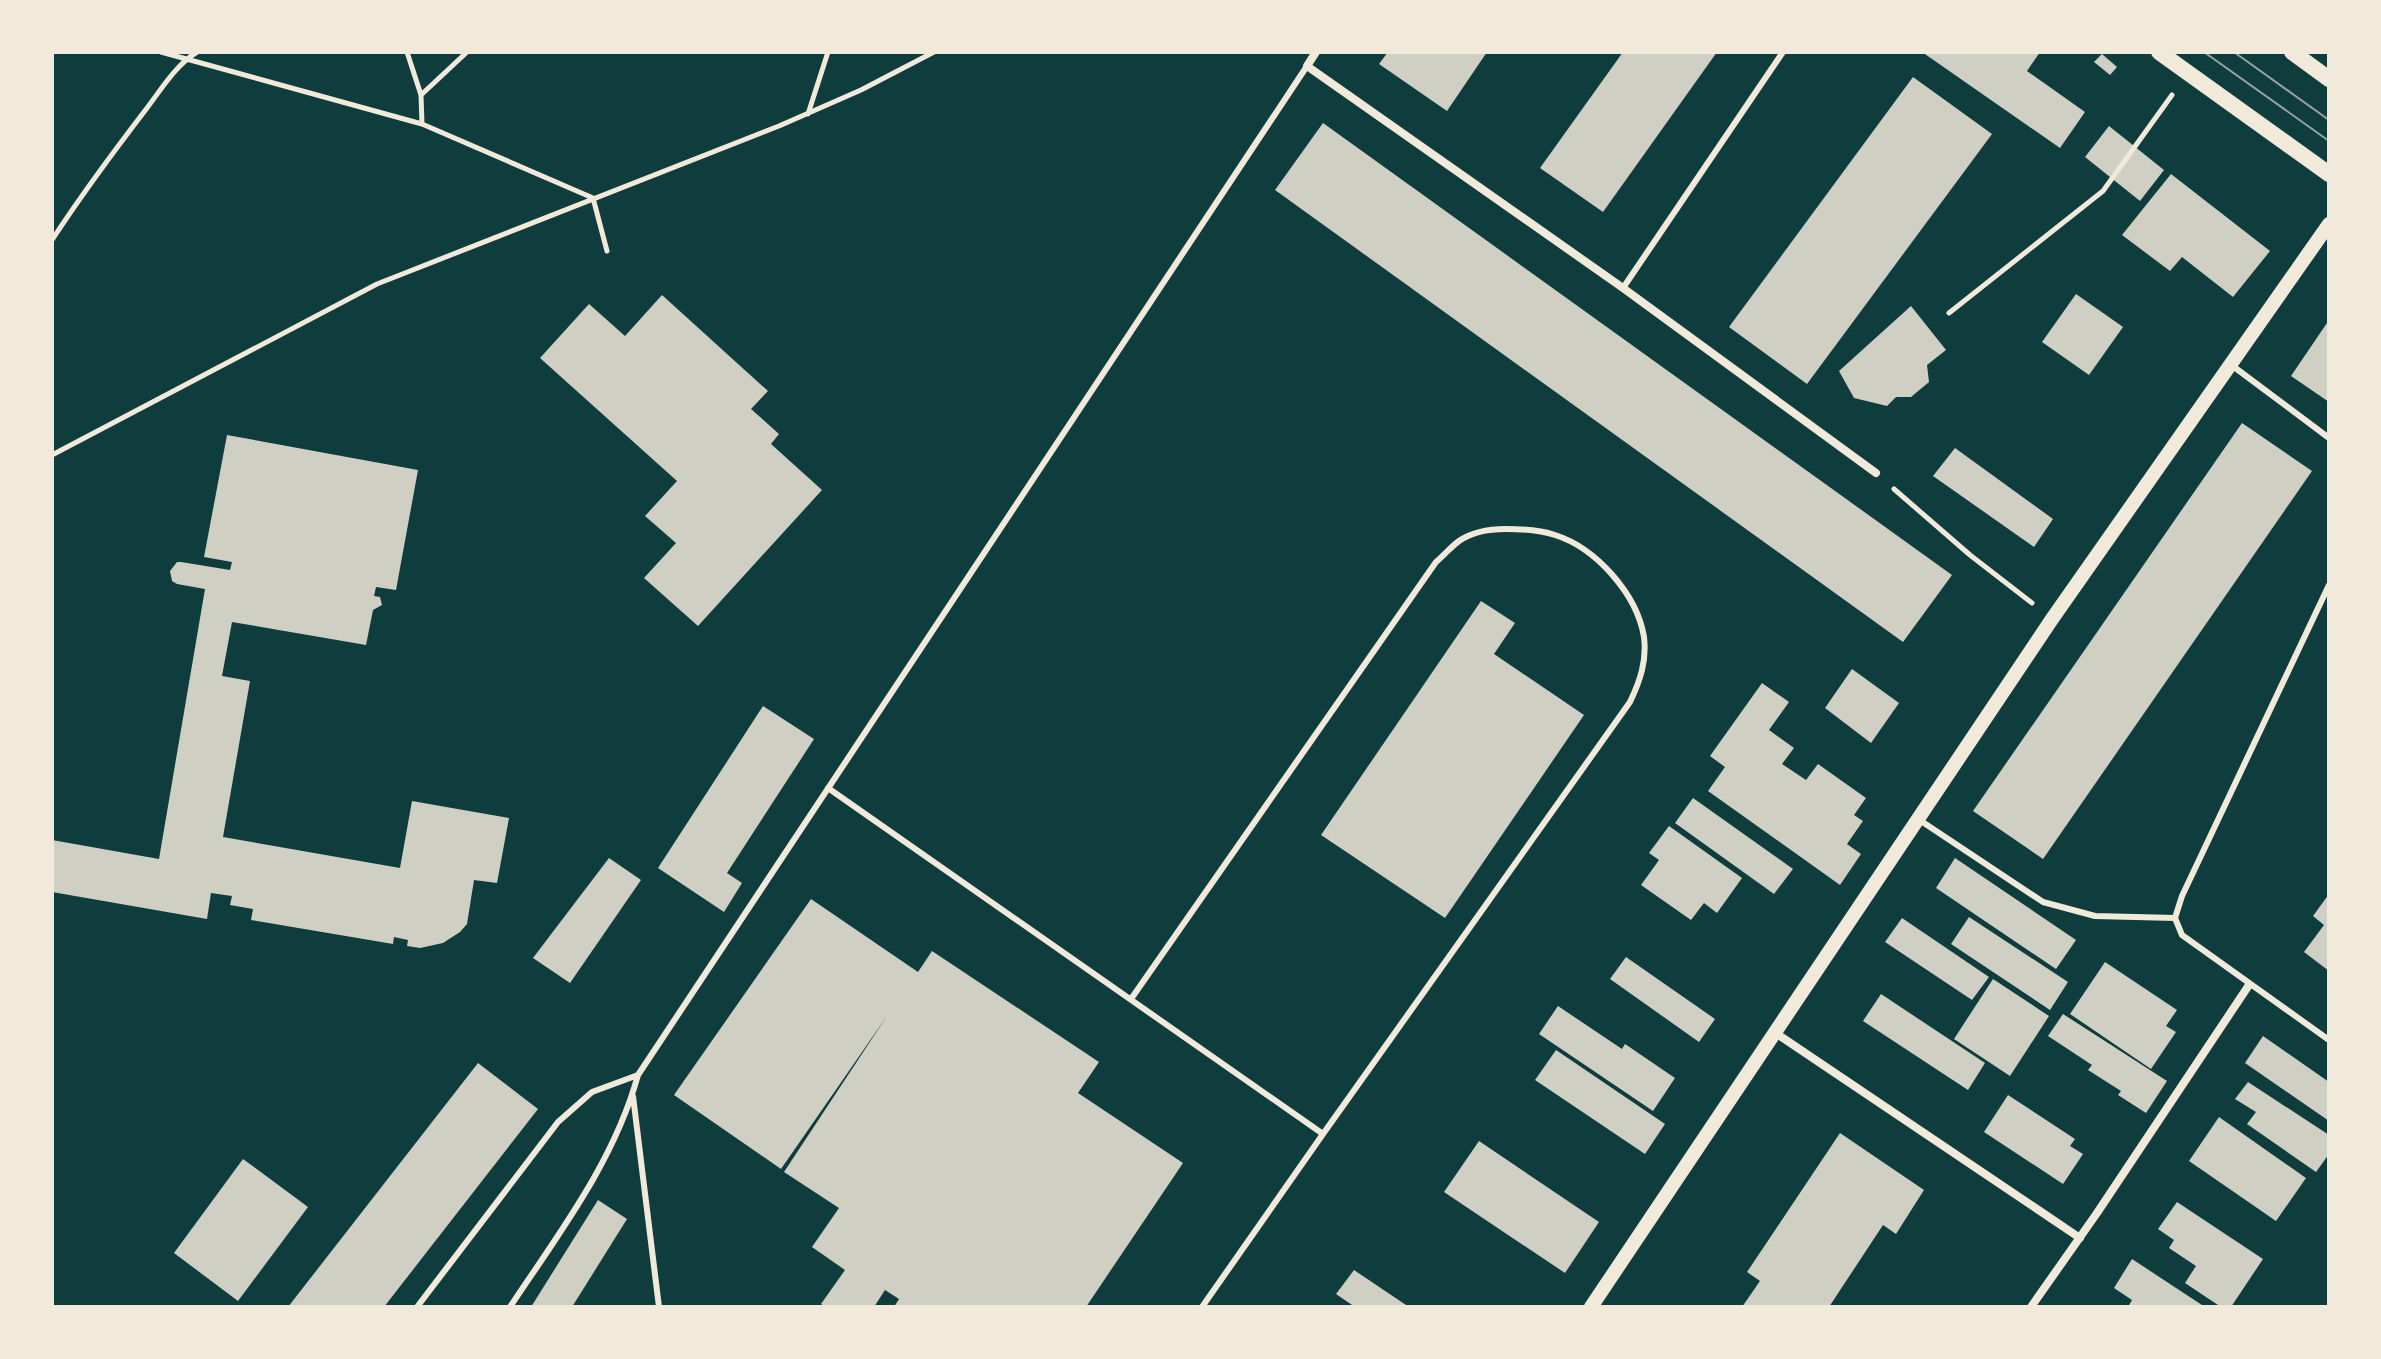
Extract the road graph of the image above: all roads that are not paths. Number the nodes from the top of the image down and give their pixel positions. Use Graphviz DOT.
graph roads {
  1 [pos="1316,52"];
  2 [pos="1783,52"];
  3 [pos="2159,52"];
  4 [pos="2292,52"];
  5 [pos="1307,66"];
  6 [pos="2329,79"];
  7 [pos="2329,174"];
  8 [pos="2329,224"];
  9 [pos="1623,288"];
  10 [pos="2230,364"];
  11 [pos="2329,438"];
  12 [pos="1876,473"];
  13 [pos="2329,585"];
  14 [pos="828,788"];
  15 [pos="1918,819"];
  16 [pos="2175,918"];
  17 [pos="2249,985"];
  18 [pos="1131,999"];
  19 [pos="1774,1032"];
  20 [pos="2329,1040"];
  21 [pos="638,1075"];
  22 [pos="633,1093"];
  23 [pos="1323,1134"];
  24 [pos="2080,1238"];
  25 [pos="417,1307"];
  26 [pos="510,1307"];
  27 [pos="659,1307"];
  28 [pos="1202,1307"];
  29 [pos="1591,1307"];
  30 [pos="2031,1307"];
  1 -- 5 [label="street"];
  2 -- 9 [label="lane"];
  3 -- 7 [label="main road"];
  4 -- 6 [label="main road"];
  5 -- 9 [label="street"];
  5 -- 14 [label="lane"];
  8 -- 10 [label="street"];
  9 -- 12 [label="street"];
  10 -- 11 [label="lane"];
  10 -- 15 [label="street"];
  13 -- 16 [label="lane"];
  14 -- 18 [label="lane"];
  14 -- 21 [label="lane"];
  15 -- 16 [label="lane"];
  15 -- 19 [label="street"];
  16 -- 17 [label="lane"];
  17 -- 20 [label="lane"];
  17 -- 24 [label="street"];
  18 -- 23 [label="lane"];
  18 -- 23 [label="lane"];
  19 -- 24 [label="street"];
  19 -- 29 [label="street"];
  21 -- 22 [label="lane"];
  21 -- 25 [label="lane"];
  22 -- 26 [label="lane"];
  22 -- 27 [label="lane"];
  23 -- 28 [label="lane"];
  24 -- 30 [label="street"];
}
